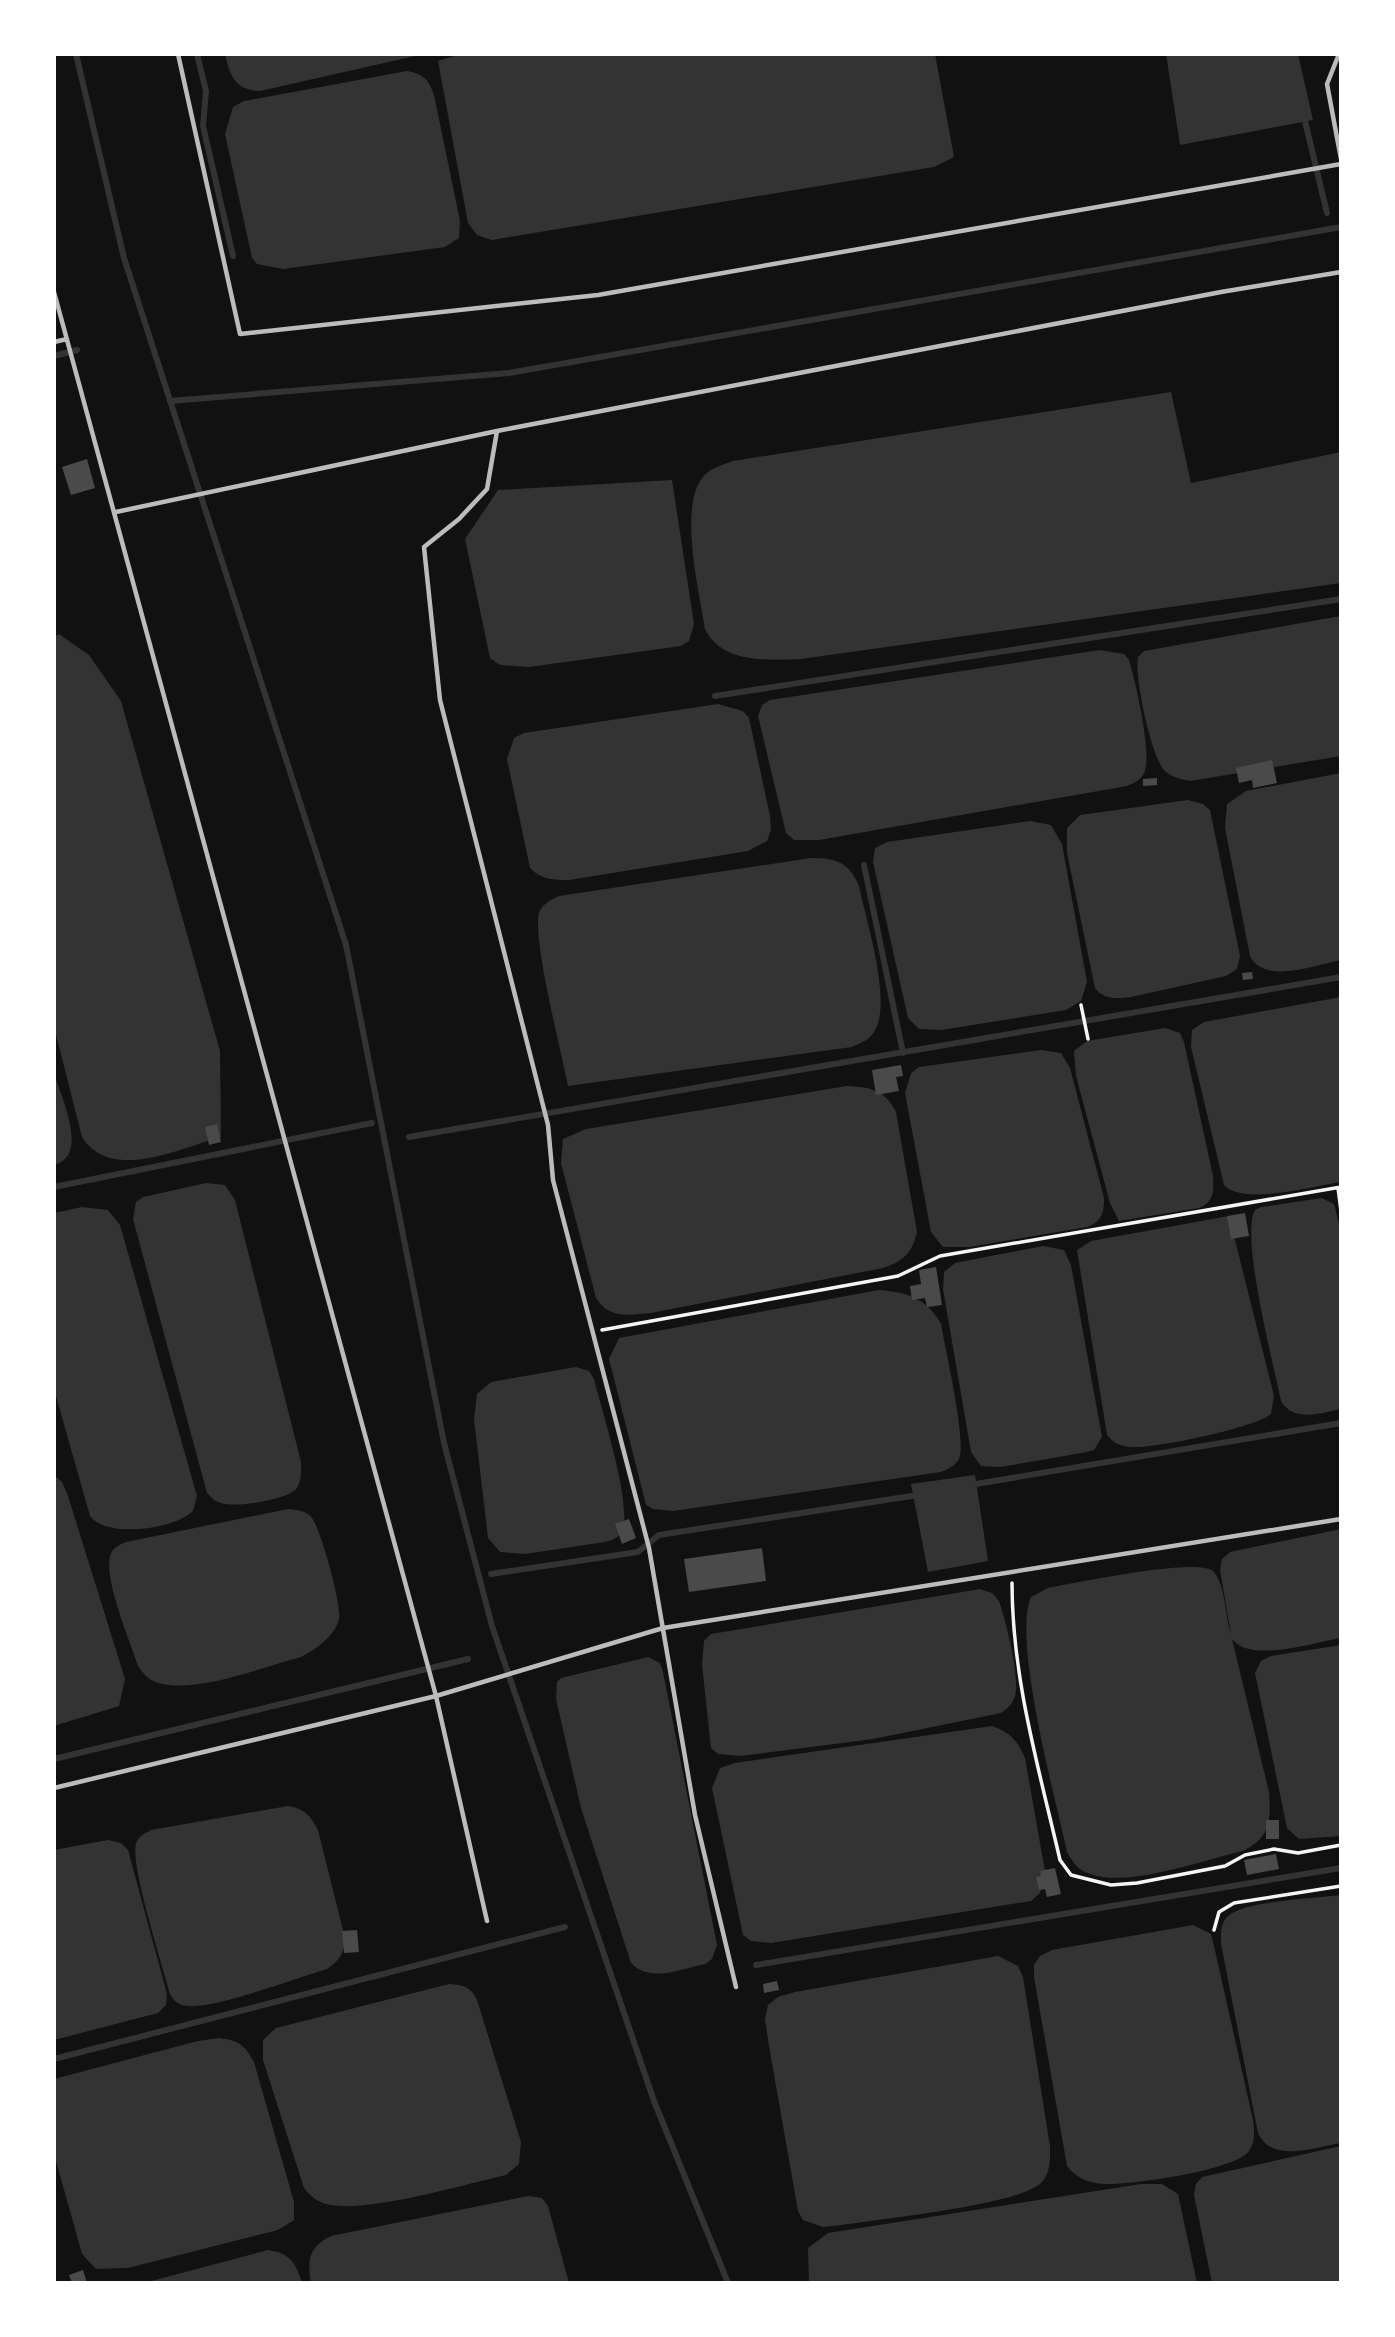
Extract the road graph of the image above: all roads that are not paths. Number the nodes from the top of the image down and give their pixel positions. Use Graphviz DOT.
graph roads {
  1 [pos="178,54"];
  2 [pos="1339,54"];
  3 [pos="1341,162"];
  4 [pos="1341,272"];
  5 [pos="54,292"];
  6 [pos="67,339"];
  7 [pos="54,342"];
  8 [pos="498,431"];
  9 [pos="116,512"];
  10 [pos="1341,1519"];
  11 [pos="663,1628"];
  12 [pos="436,1696"];
  13 [pos="54,1788"];
  14 [pos="487,1921"];
  15 [pos="736,1987"];
  1 -- 3 [label="lane"];
  2 -- 3 [label="lane"];
  4 -- 8 [label="lane"];
  5 -- 6 [label="lane"];
  6 -- 7 [label="lane"];
  6 -- 9 [label="lane"];
  8 -- 9 [label="lane"];
  8 -- 11 [label="lane"];
  9 -- 12 [label="lane"];
  10 -- 11 [label="lane"];
  11 -- 12 [label="lane"];
  11 -- 15 [label="lane"];
  12 -- 13 [label="lane"];
  12 -- 14 [label="lane"];
}
